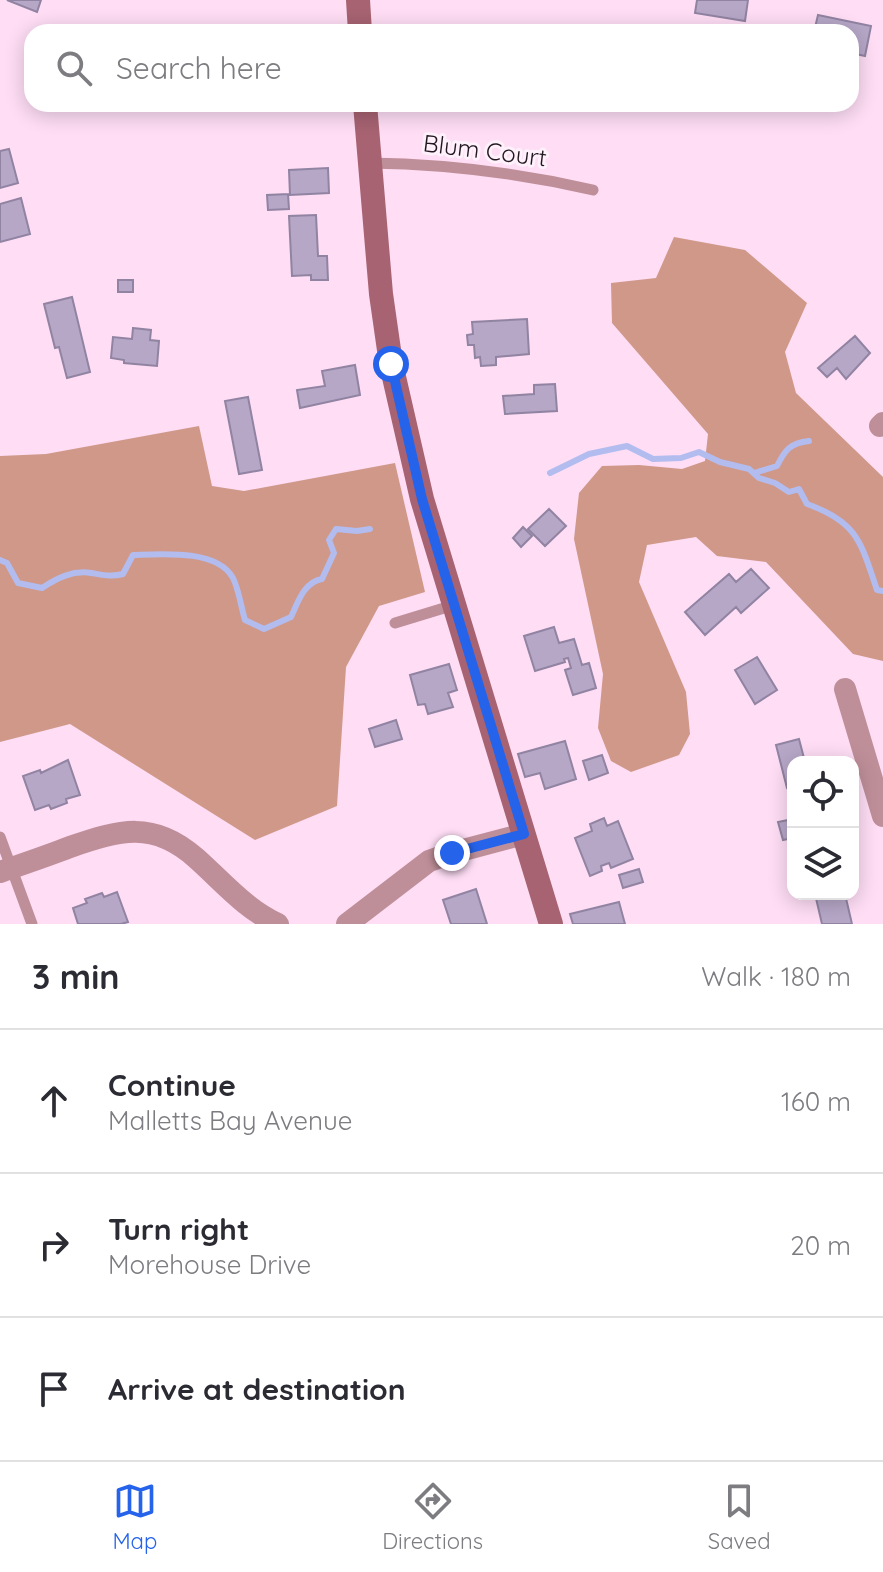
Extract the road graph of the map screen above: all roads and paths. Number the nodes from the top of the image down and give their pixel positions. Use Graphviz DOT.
graph roads {
  1 [pos="358,0"];
  2 [pos="360,24"];
  3 [pos="366,112"];
  4 [pos="370,163"];
  5 [pos="593,190"];
  6 [pos="454,605"];
  7 [pos="395,623"];
  8 [pos="845,689"];
  9 [pos="883,816"];
  10 [pos="524,834"];
  11 [pos="0,837"];
  12 [pos="6,870"];
  13 [pos="32,924"];
  14 [pos="278,924"];
  15 [pos="347,924"];
  16 [pos="551,924"];
  1 -- 2 [label="street"];
  3 -- 4 [label="street"];
  4 -- 5 [label="lane, Blum Court"];
  4 -- 6 [label="street"];
  6 -- 7 [label="lane"];
  6 -- 10 [label="street"];
  8 -- 9 [label="street"];
  10 -- 15 [label="street"];
  10 -- 16 [label="street"];
  11 -- 12 [label="lane"];
  12 -- 13 [label="lane"];
  12 -- 14 [label="street"];
}
